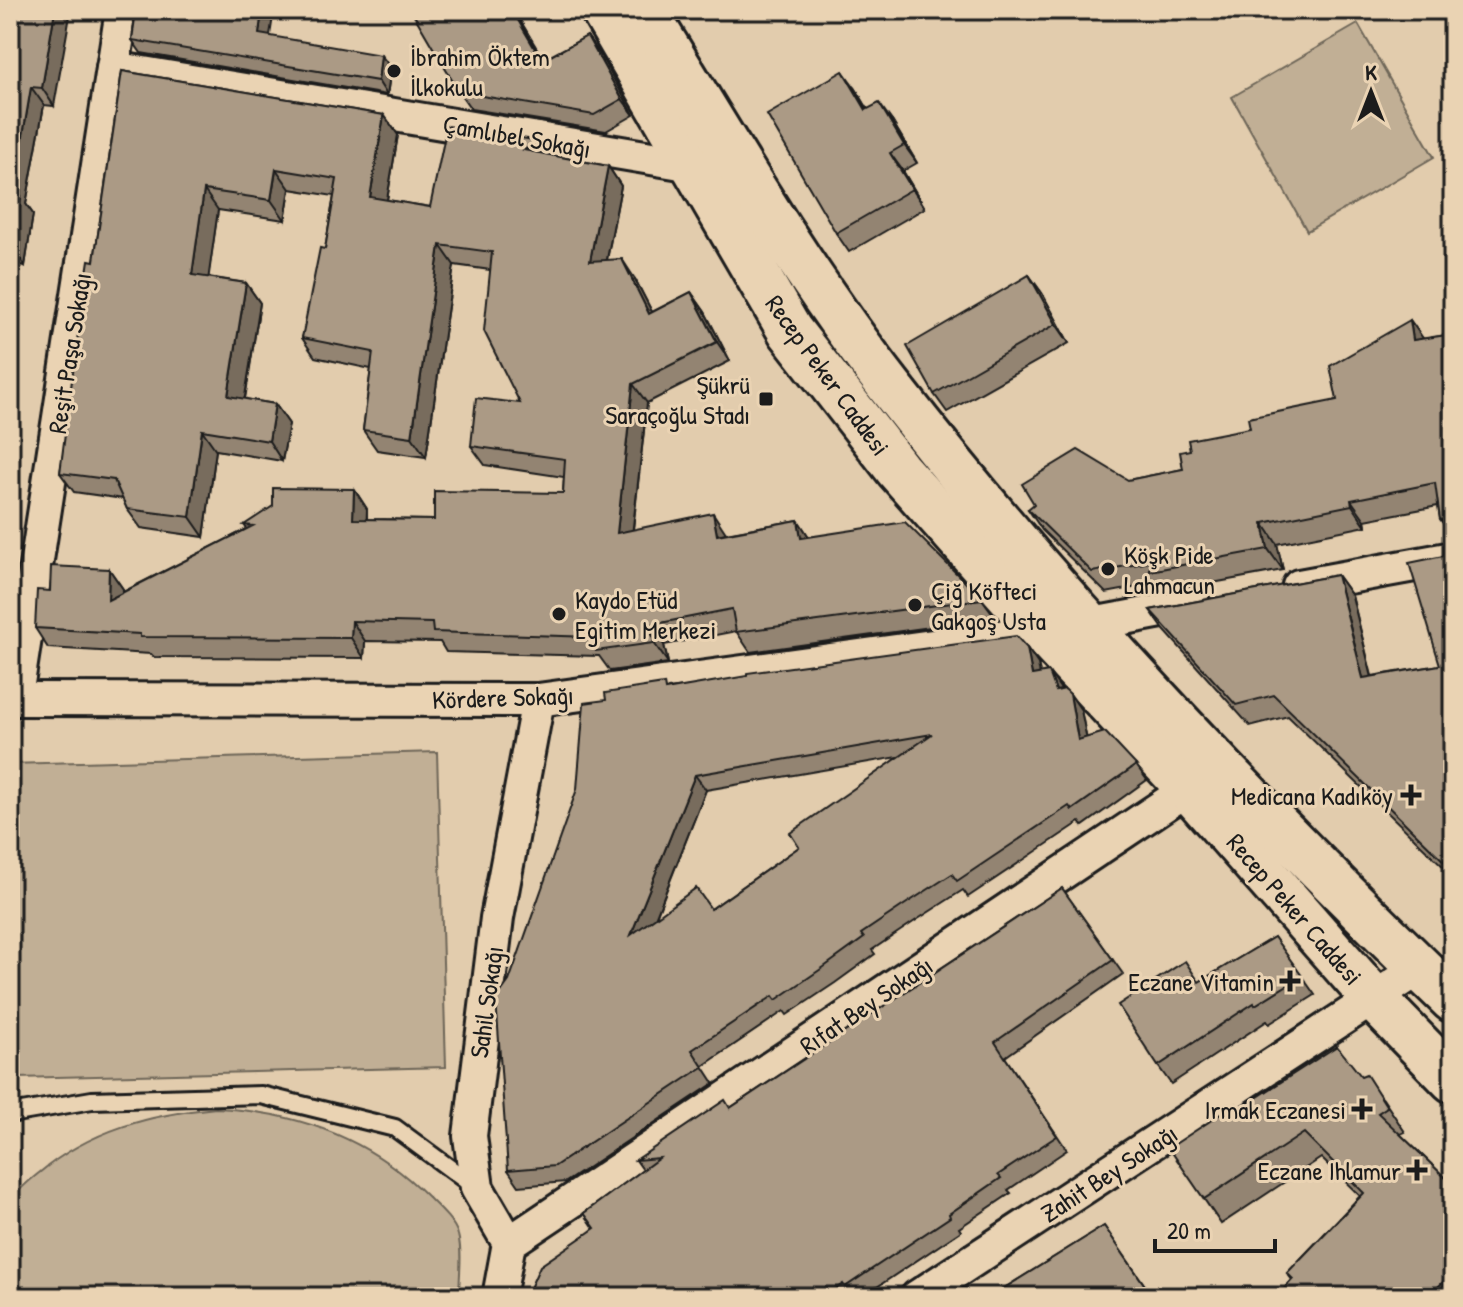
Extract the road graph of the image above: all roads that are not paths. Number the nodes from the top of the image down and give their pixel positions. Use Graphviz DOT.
graph roads {
  1 [pos="122,10"];
  2 [pos="603,10"];
  3 [pos="644,10"];
  4 [pos="113,68"];
  5 [pos="710,155"];
  6 [pos="1453,558"];
  7 [pos="1271,591"];
  8 [pos="1226,600"];
  9 [pos="1087,625"];
  10 [pos="1041,631"];
  11 [pos="13,698"];
  12 [pos="538,700"];
  13 [pos="1205,777"];
  14 [pos="1420,968"];
  15 [pos="1375,1000"];
  16 [pos="1453,1000"];
  17 [pos="1453,1080"];
  18 [pos="10,1114"];
  19 [pos="477,1188"];
  20 [pos="509,1243"];
  21 [pos="499,1297"];
  22 [pos="917,1297"];
  1 -- 4 [label="street, Reşit Paşa Sokağı"];
  2 -- 5 [label="main road, Recep Peker Caddesi"];
  3 -- 5 [label="main road, Recep Peker Caddesi"];
  4 -- 5 [label="street, Çamlıbel Sokağı"];
  4 -- 11 [label="street, Reşit Paşa Sokağı"];
  5 -- 9 [label="main road, Recep Peker Caddesi"];
  5 -- 10 [label="main road, Recep Peker Caddesi"];
  6 -- 7 [label="street"];
  8 -- 9 [label="street"];
  9 -- 10 [label="street"];
  9 -- 13 [label="main road, Recep Peker Caddesi"];
  10 -- 12 [label="street, Kördere Sokağı"];
  10 -- 13 [label="main road, Recep Peker Caddesi"];
  11 -- 12 [label="street, Kördere Sokağı"];
  12 -- 19 [label="street, Sahil Sokağı"];
  13 -- 14 [label="main road, Recep Peker Caddesi"];
  13 -- 15 [label="main road, Recep Peker Caddesi"];
  13 -- 20 [label="street, Rıfat Bey Sokağı"];
  14 -- 15 [label="street, Zahit Bey Sokağı"];
  14 -- 16 [label="main road, Recep Peker Caddesi"];
  15 -- 17 [label="main road, Recep Peker Caddesi"];
  15 -- 22 [label="street, Zahit Bey Sokağı"];
  18 -- 19 [label="lane"];
  19 -- 20 [label="street, Sahil Sokağı"];
  20 -- 21 [label="street"];
}
